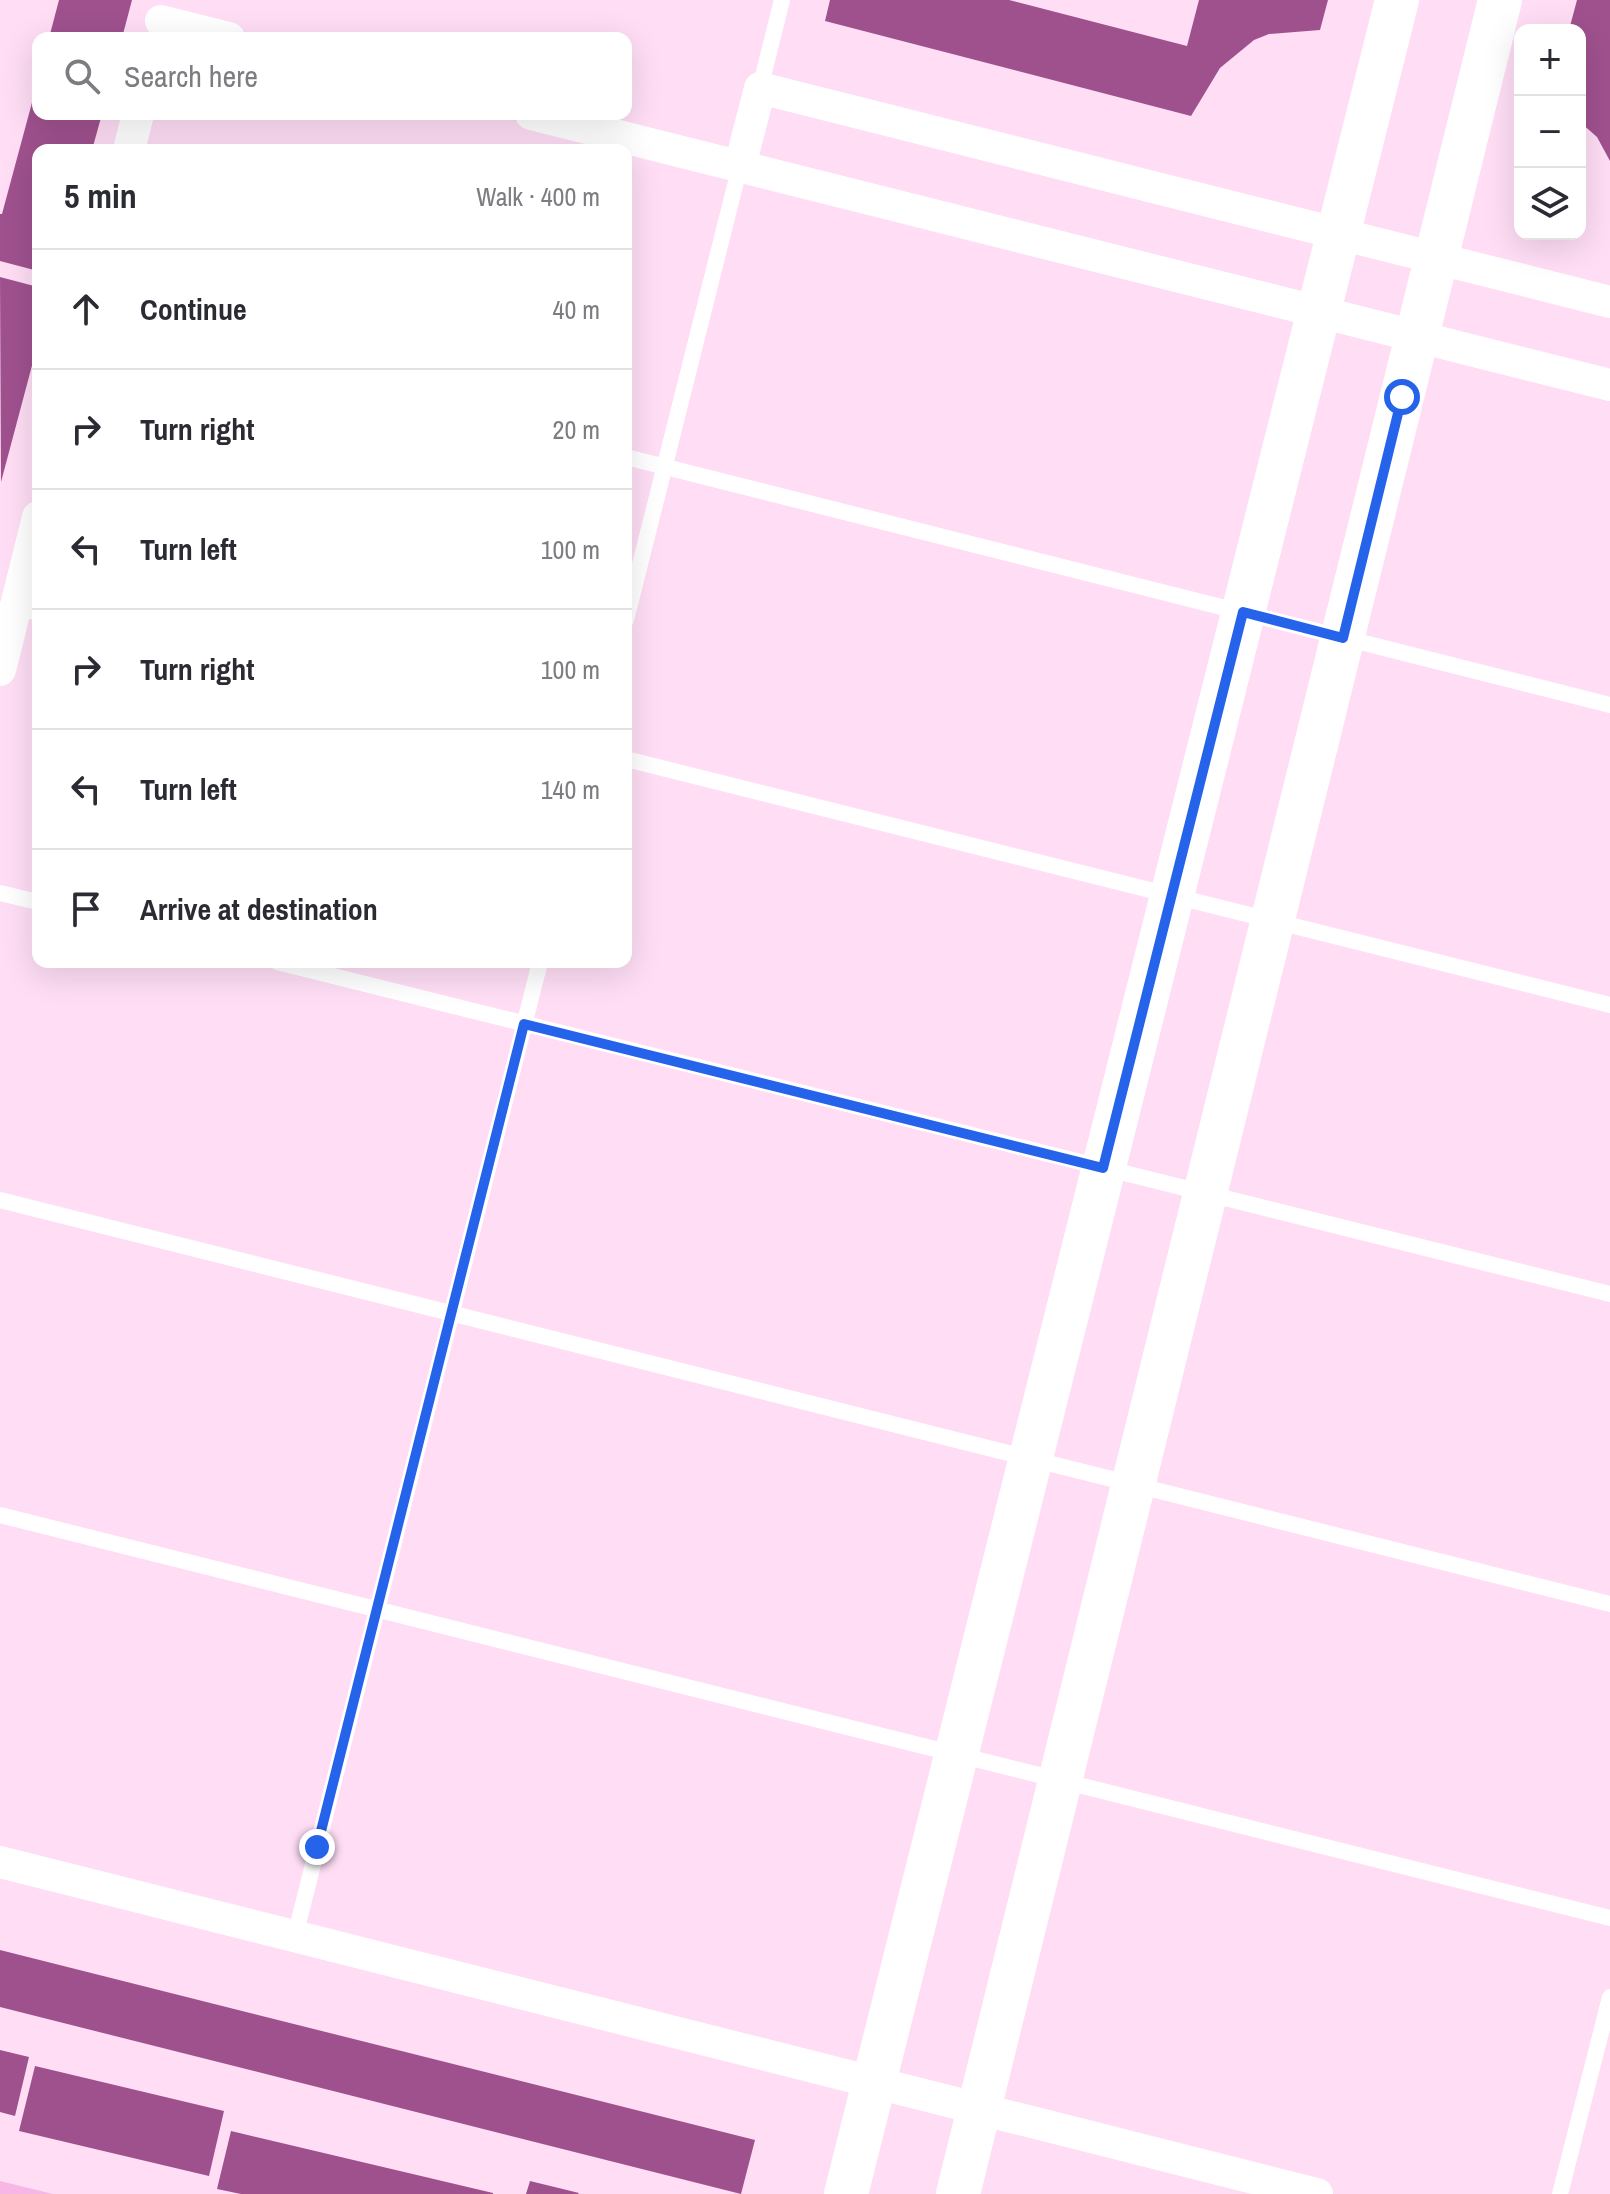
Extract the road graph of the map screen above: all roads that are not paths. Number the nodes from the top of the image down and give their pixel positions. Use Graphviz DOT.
graph roads {
  1 [pos="782,0"];
  2 [pos="1397,0"];
  3 [pos="1500,0"];
  4 [pos="162,20"];
  5 [pos="207,32"];
  6 [pos="760,88"];
  7 [pos="136,120"];
  8 [pos="555,120"];
  9 [pos="130,144"];
  10 [pos="740,166"];
  11 [pos="1338,234"];
  12 [pos="1436,259"];
  13 [pos="1610,302"];
  14 [pos="1318,312"];
  15 [pos="1416,337"];
  16 [pos="1610,385"];
  17 [pos="632,459"];
  18 [pos="665,467"];
  19 [pos="32,568"];
  20 [pos="632,596"];
  21 [pos="27,610"];
  22 [pos="1243,612"];
  23 [pos="1343,638"];
  24 [pos="0,670"];
  25 [pos="1610,705"];
  26 [pos="632,761"];
  27 [pos="0,893"];
  28 [pos="1172,896"];
  29 [pos="32,901"];
  30 [pos="1273,921"];
  31 [pos="301,968"];
  32 [pos="538,968"];
  33 [pos="1610,1005"];
  34 [pos="524,1024"];
  35 [pos="1103,1168"];
  36 [pos="1206,1194"];
  37 [pos="0,1200"];
  38 [pos="1610,1294"];
  39 [pos="451,1314"];
  40 [pos="1030,1459"];
  41 [pos="1134,1485"];
  42 [pos="0,1515"];
  43 [pos="1610,1604"];
  44 [pos="377,1610"];
  45 [pos="956,1755"];
  46 [pos="1061,1781"];
  47 [pos="0,1862"];
  48 [pos="1610,1918"];
  49 [pos="295,1936"];
  50 [pos="1610,1997"];
  51 [pos="874,2082"];
  52 [pos="979,2109"];
  53 [pos="846,2194"];
  54 [pos="958,2194"];
  55 [pos="1317,2194"];
  56 [pos="1560,2194"];
  1 -- 6 [label="lane"];
  2 -- 11 [label="street"];
  3 -- 12 [label="street"];
  4 -- 5 [label="street"];
  6 -- 10 [label="street"];
  6 -- 11 [label="street"];
  7 -- 9 [label="street"];
  8 -- 10 [label="street"];
  10 -- 14 [label="street"];
  10 -- 18 [label="lane"];
  11 -- 12 [label="street"];
  11 -- 14 [label="street"];
  12 -- 13 [label="street"];
  12 -- 15 [label="street"];
  14 -- 15 [label="street"];
  14 -- 22 [label="street"];
  15 -- 16 [label="street"];
  15 -- 23 [label="street"];
  17 -- 18 [label="lane"];
  18 -- 20 [label="lane"];
  18 -- 22 [label="lane"];
  19 -- 21 [label="street"];
  21 -- 24 [label="street"];
  22 -- 23 [label="lane"];
  22 -- 28 [label="street"];
  23 -- 25 [label="lane"];
  23 -- 30 [label="street"];
  26 -- 28 [label="lane"];
  27 -- 29 [label="lane"];
  28 -- 30 [label="lane"];
  28 -- 35 [label="street"];
  30 -- 33 [label="lane"];
  30 -- 36 [label="street"];
  31 -- 34 [label="lane"];
  32 -- 34 [label="lane"];
  34 -- 35 [label="lane"];
  34 -- 39 [label="lane"];
  35 -- 36 [label="lane"];
  35 -- 40 [label="street"];
  36 -- 38 [label="lane"];
  36 -- 41 [label="street"];
  37 -- 39 [label="lane"];
  39 -- 40 [label="lane"];
  39 -- 44 [label="lane"];
  40 -- 41 [label="lane"];
  40 -- 45 [label="street"];
  41 -- 43 [label="lane"];
  41 -- 46 [label="street"];
  42 -- 44 [label="lane"];
  44 -- 45 [label="lane"];
  44 -- 49 [label="lane"];
  45 -- 46 [label="lane"];
  45 -- 51 [label="street"];
  46 -- 48 [label="lane"];
  46 -- 52 [label="street"];
  47 -- 49 [label="street"];
  49 -- 51 [label="street"];
  50 -- 56 [label="lane"];
  51 -- 52 [label="street"];
  51 -- 53 [label="street"];
  52 -- 54 [label="street"];
  52 -- 55 [label="street"];
}
